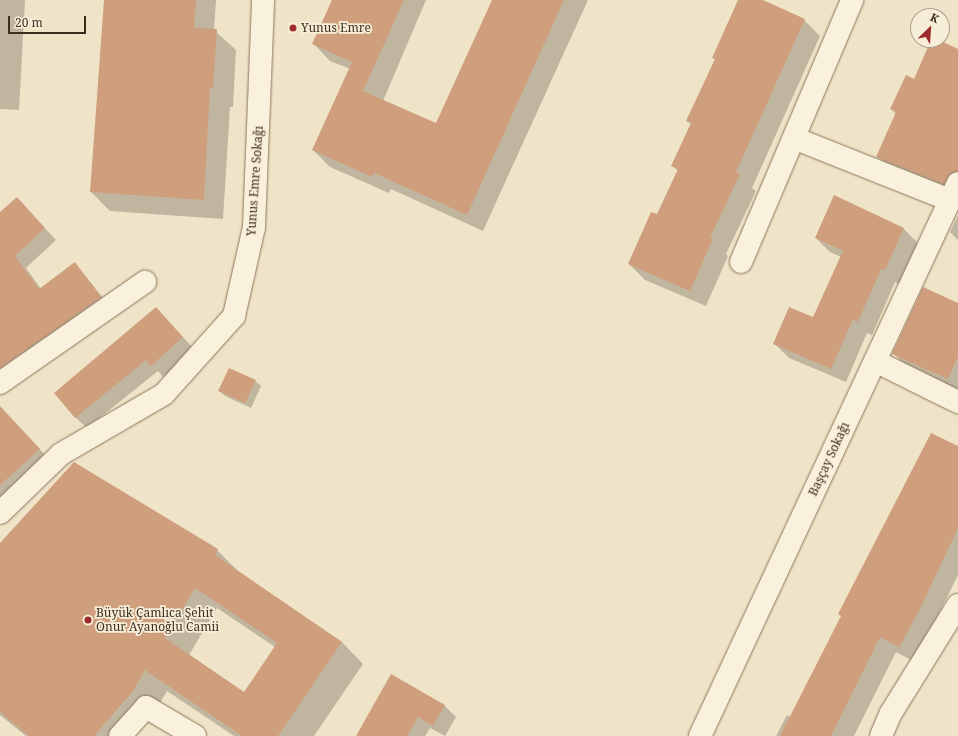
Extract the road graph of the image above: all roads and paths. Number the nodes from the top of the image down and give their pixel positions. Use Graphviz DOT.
graph roads {
  1 [pos="263,0"];
  2 [pos="852,0"];
  3 [pos="794,138"];
  4 [pos="954,191"];
  5 [pos="741,262"];
  6 [pos="145,282"];
  7 [pos="874,362"];
  8 [pos="0,383"];
  9 [pos="958,402"];
  10 [pos="0,512"];
  11 [pos="958,605"];
  12 [pos="120,736"];
  13 [pos="195,736"];
  14 [pos="700,736"];
  15 [pos="881,736"];
  1 -- 10 [label="street, Yunus Emre Sokağı"];
  2 -- 3 [label="street"];
  3 -- 4 [label="street"];
  3 -- 5 [label="street"];
  4 -- 7 [label="street, Başçay Sokağı"];
  6 -- 8 [label="street"];
  7 -- 9 [label="street"];
  7 -- 14 [label="street, Başçay Sokağı"];
  11 -- 15 [label="street"];
  12 -- 13 [label="street"];
}
